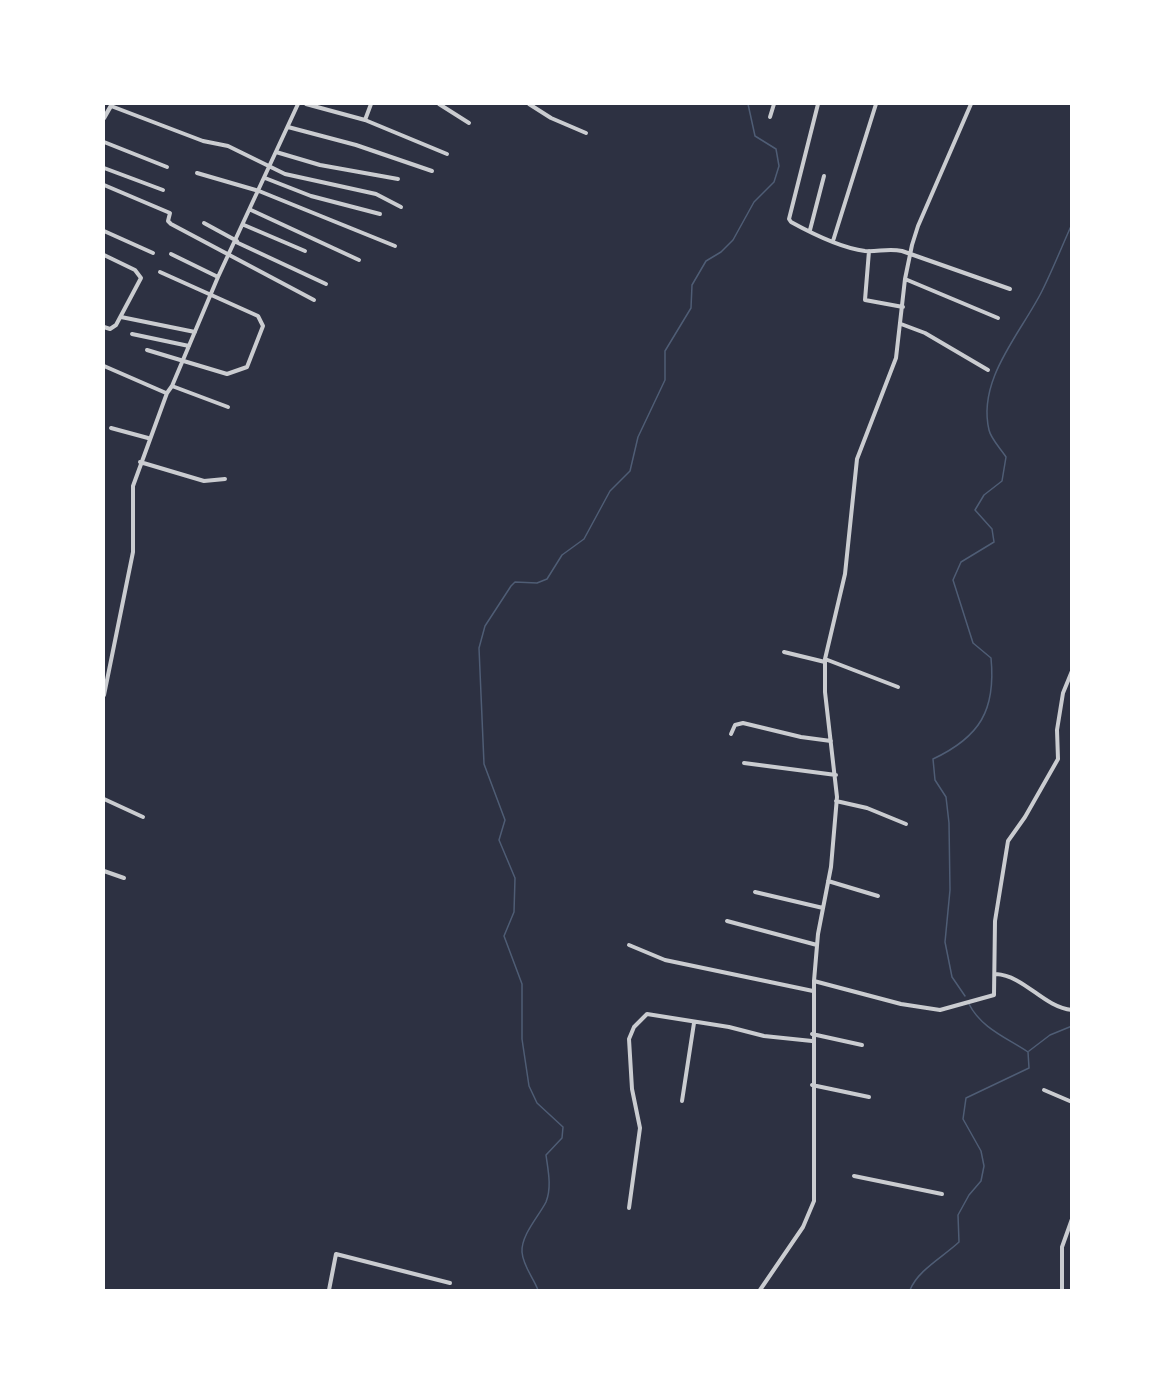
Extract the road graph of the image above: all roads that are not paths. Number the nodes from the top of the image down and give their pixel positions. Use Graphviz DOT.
graph roads {
  1 [pos="112,104"];
  2 [pos="298,104"];
  3 [pos="306,104"];
  4 [pos="371,104"];
  5 [pos="439,104"];
  6 [pos="529,104"];
  7 [pos="774,104"];
  8 [pos="818,104"];
  9 [pos="876,104"];
  10 [pos="971,104"];
  11 [pos="770,117"];
  12 [pos="104,118"];
  13 [pos="365,120"];
  14 [pos="469,123"];
  15 [pos="288,127"];
  16 [pos="586,133"];
  17 [pos="104,142"];
  18 [pos="276,152"];
  19 [pos="447,154"];
  20 [pos="167,167"];
  21 [pos="270,167"];
  22 [pos="104,168"];
  23 [pos="432,171"];
  24 [pos="197,173"];
  25 [pos="824,176"];
  26 [pos="265,178"];
  27 [pos="398,178"];
  28 [pos="104,185"];
  29 [pos="163,190"];
  30 [pos="259,191"];
  31 [pos="401,207"];
  32 [pos="251,210"];
  33 [pos="380,214"];
  34 [pos="204,223"];
  35 [pos="244,225"];
  36 [pos="810,230"];
  37 [pos="104,231"];
  38 [pos="833,241"];
  39 [pos="236,242"];
  40 [pos="395,246"];
  41 [pos="304,251"];
  42 [pos="869,251"];
  43 [pos="153,253"];
  44 [pos="171,254"];
  45 [pos="104,255"];
  46 [pos="910,255"];
  47 [pos="229,257"];
  48 [pos="359,260"];
  49 [pos="160,272"];
  50 [pos="218,276"];
  51 [pos="905,279"];
  52 [pos="326,284"];
  53 [pos="1010,289"];
  54 [pos="210,295"];
  55 [pos="314,300"];
  56 [pos="903,307"];
  57 [pos="121,317"];
  58 [pos="998,318"];
  59 [pos="901,324"];
  60 [pos="104,327"];
  61 [pos="195,332"];
  62 [pos="132,334"];
  63 [pos="189,346"];
  64 [pos="147,350"];
  65 [pos="182,361"];
  66 [pos="104,366"];
  67 [pos="988,369"];
  68 [pos="172,386"];
  69 [pos="166,393"];
  70 [pos="228,406"];
  71 [pos="111,428"];
  72 [pos="148,438"];
  73 [pos="140,462"];
  74 [pos="225,478"];
  75 [pos="784,652"];
  76 [pos="825,660"];
  77 [pos="1071,671"];
  78 [pos="898,687"];
  79 [pos="104,695"];
  80 [pos="731,734"];
  81 [pos="831,741"];
  82 [pos="744,763"];
  83 [pos="836,775"];
  84 [pos="104,799"];
  85 [pos="836,801"];
  86 [pos="143,817"];
  87 [pos="906,824"];
  88 [pos="104,871"];
  89 [pos="124,878"];
  90 [pos="828,881"];
  91 [pos="755,892"];
  92 [pos="878,896"];
  93 [pos="823,908"];
  94 [pos="727,921"];
  95 [pos="629,945"];
  96 [pos="817,945"];
  97 [pos="996,974"];
  98 [pos="814,981"];
  99 [pos="813,991"];
  100 [pos="1071,1010"];
  101 [pos="694,1023"];
  102 [pos="812,1034"];
  103 [pos="812,1041"];
  104 [pos="862,1045"];
  105 [pos="812,1085"];
  106 [pos="1044,1090"];
  107 [pos="869,1097"];
  108 [pos="682,1101"];
  109 [pos="1071,1102"];
  110 [pos="854,1176"];
  111 [pos="942,1194"];
  112 [pos="629,1208"];
  113 [pos="1071,1219"];
  114 [pos="450,1283"];
  115 [pos="329,1290"];
  116 [pos="760,1290"];
  117 [pos="1062,1290"];
  1 -- 12 [label="street"];
  1 -- 21 [label="street"];
  2 -- 15 [label="street"];
  3 -- 13 [label="street"];
  4 -- 13 [label="street"];
  5 -- 14 [label="street"];
  6 -- 16 [label="street"];
  7 -- 11 [label="street"];
  8 -- 36 [label="street"];
  9 -- 38 [label="street"];
  10 -- 46 [label="street"];
  13 -- 19 [label="street"];
  15 -- 18 [label="street"];
  15 -- 23 [label="street"];
  17 -- 20 [label="street"];
  18 -- 21 [label="street"];
  18 -- 27 [label="street"];
  21 -- 26 [label="street"];
  21 -- 31 [label="street"];
  22 -- 29 [label="street"];
  24 -- 30 [label="street"];
  25 -- 36 [label="street"];
  26 -- 30 [label="street"];
  26 -- 33 [label="street"];
  28 -- 47 [label="street"];
  30 -- 32 [label="street"];
  30 -- 40 [label="street"];
  32 -- 35 [label="street"];
  32 -- 48 [label="street"];
  34 -- 39 [label="street"];
  35 -- 39 [label="street"];
  35 -- 41 [label="street"];
  36 -- 38 [label="street"];
  37 -- 43 [label="street"];
  38 -- 42 [label="street"];
  39 -- 47 [label="street"];
  39 -- 52 [label="street"];
  42 -- 46 [label="street"];
  42 -- 56 [label="street"];
  44 -- 50 [label="street"];
  45 -- 57 [label="street"];
  46 -- 51 [label="street"];
  46 -- 53 [label="street"];
  47 -- 50 [label="street"];
  47 -- 55 [label="street"];
  49 -- 54 [label="street"];
  50 -- 54 [label="street"];
  51 -- 56 [label="street"];
  51 -- 58 [label="street"];
  54 -- 61 [label="street"];
  54 -- 65 [label="street"];
  56 -- 59 [label="street"];
  57 -- 60 [label="street"];
  57 -- 61 [label="street"];
  59 -- 67 [label="street"];
  59 -- 76 [label="street"];
  61 -- 63 [label="street"];
  62 -- 63 [label="street"];
  63 -- 65 [label="street"];
  64 -- 65 [label="street"];
  65 -- 68 [label="street"];
  66 -- 69 [label="street"];
  68 -- 69 [label="street"];
  68 -- 70 [label="street"];
  69 -- 72 [label="street"];
  71 -- 72 [label="street"];
  72 -- 73 [label="street"];
  73 -- 74 [label="street"];
  73 -- 79 [label="street"];
  75 -- 76 [label="street"];
  76 -- 78 [label="street"];
  76 -- 81 [label="street"];
  77 -- 97 [label="street"];
  80 -- 81 [label="street"];
  81 -- 83 [label="street"];
  82 -- 83 [label="street"];
  83 -- 85 [label="street"];
  84 -- 86 [label="street"];
  85 -- 87 [label="street"];
  85 -- 90 [label="street"];
  88 -- 89 [label="street"];
  90 -- 92 [label="street"];
  90 -- 93 [label="street"];
  91 -- 93 [label="street"];
  93 -- 96 [label="street"];
  94 -- 96 [label="street"];
  95 -- 99 [label="street"];
  96 -- 98 [label="street"];
  97 -- 98 [label="street"];
  97 -- 100 [label="street"];
  98 -- 99 [label="street"];
  99 -- 102 [label="street"];
  101 -- 103 [label="street"];
  101 -- 108 [label="street"];
  101 -- 112 [label="street"];
  102 -- 103 [label="street"];
  102 -- 104 [label="street"];
  103 -- 105 [label="street"];
  105 -- 107 [label="street"];
  105 -- 116 [label="street"];
  106 -- 109 [label="street"];
  110 -- 111 [label="street"];
  113 -- 117 [label="street"];
  114 -- 115 [label="street"];
}
